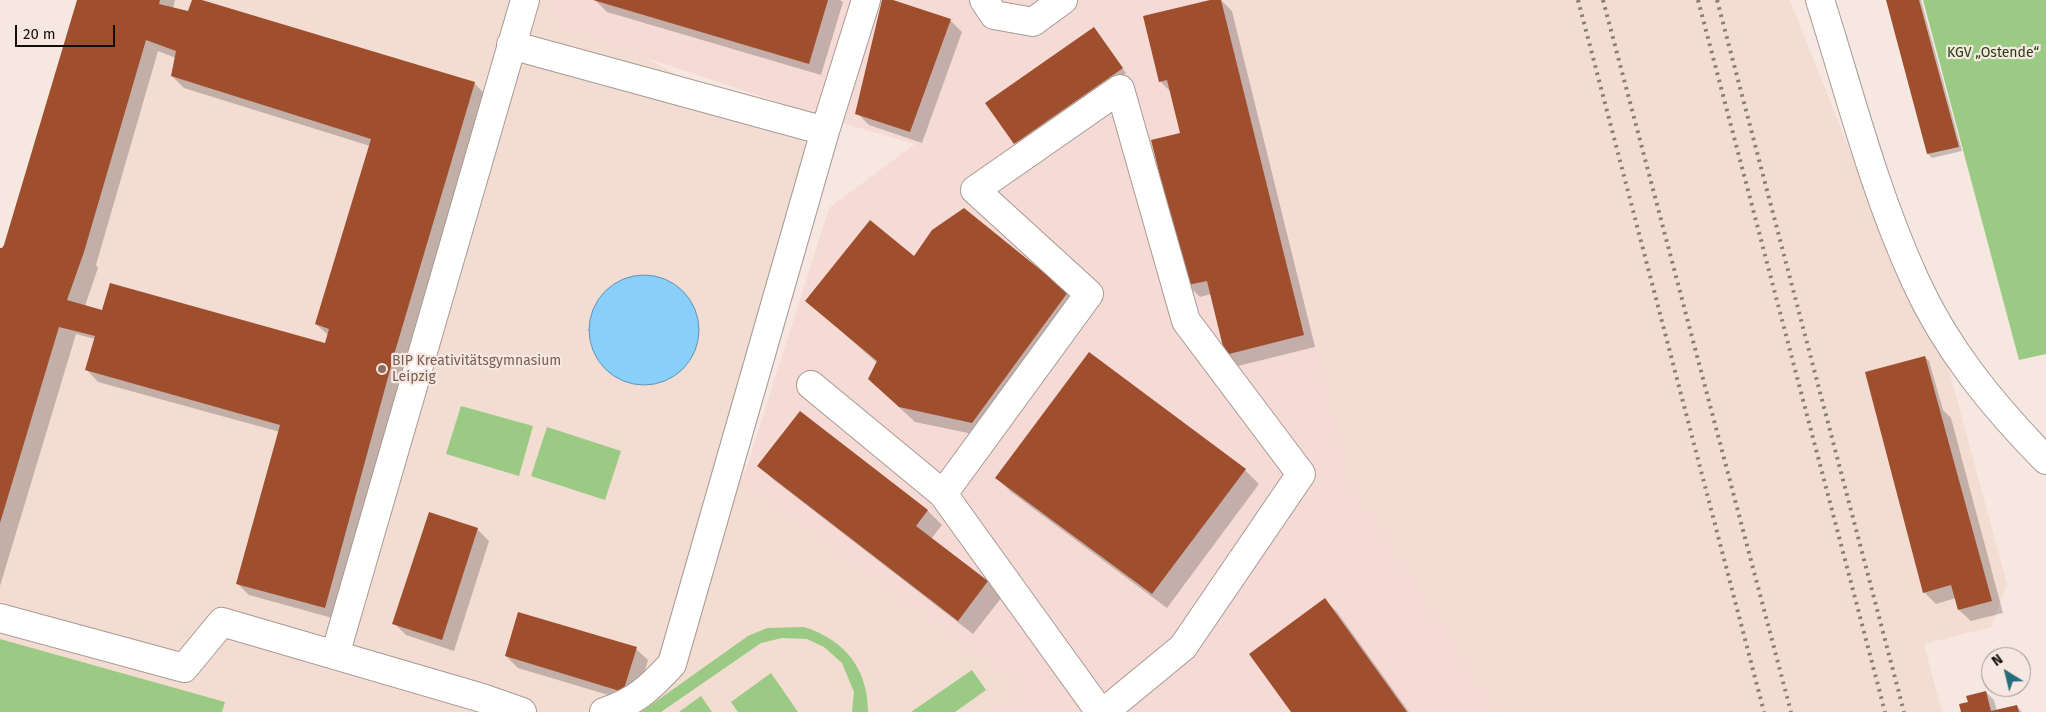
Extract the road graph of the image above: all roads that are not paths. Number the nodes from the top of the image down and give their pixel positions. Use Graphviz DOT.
graph roads {
  1 [pos="525,0"];
  2 [pos="866,0"];
  3 [pos="984,0"];
  4 [pos="1063,0"];
  5 [pos="1820,0"];
  6 [pos="511,45"];
  7 [pos="825,131"];
  8 [pos="811,385"];
  9 [pos="2046,460"];
  10 [pos="943,494"];
  11 [pos="0,618"];
  12 [pos="335,655"];
  13 [pos="522,712"];
  14 [pos="604,712"];
  15 [pos="1100,712"];
  16 [pos="1104,712"];
  1 -- 6 [label="lane"];
  2 -- 7 [label="lane"];
  3 -- 4 [label="lane"];
  5 -- 9 [label="lane"];
  6 -- 7 [label="lane"];
  6 -- 12 [label="lane"];
  7 -- 14 [label="lane"];
  8 -- 10 [label="lane"];
  10 -- 15 [label="lane"];
  10 -- 16 [label="lane"];
  11 -- 12 [label="lane"];
  12 -- 13 [label="lane"];
}
